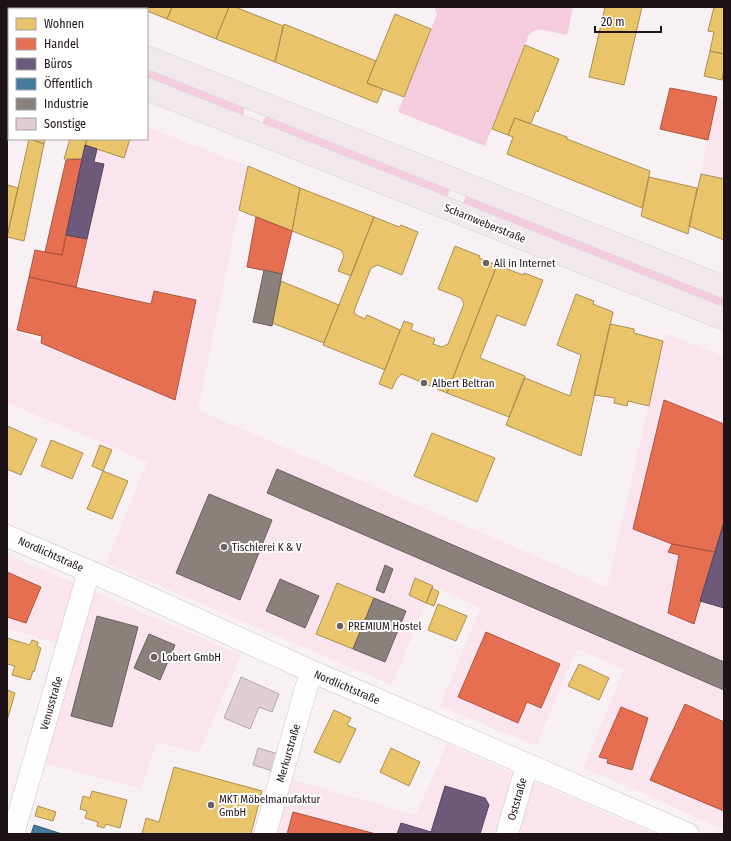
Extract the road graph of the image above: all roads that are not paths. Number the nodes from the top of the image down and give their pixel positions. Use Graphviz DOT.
graph roads {
  1 [pos="148,58"];
  2 [pos="148,89"];
  3 [pos="256,101"];
  4 [pos="245,129"];
  5 [pos="724,287"];
  6 [pos="724,319"];
  7 [pos="7,536"];
  8 [pos="89,571"];
  9 [pos="311,671"];
  10 [pos="527,764"];
  11 [pos="13,834"];
  12 [pos="265,834"];
  13 [pos="507,834"];
  14 [pos="688,834"];
  1 -- 3 [label="main road"];
  2 -- 4 [label="main road, Scharnweberstraße"];
  3 -- 4 [label="main road"];
  3 -- 5 [label="main road"];
  4 -- 6 [label="main road, Scharnweberstraße"];
  7 -- 8 [label="street, Nordlichtstraße"];
  8 -- 9 [label="street, Nordlichtstraße"];
  8 -- 11 [label="street, Venusstraße"];
  9 -- 10 [label="street, Nordlichtstraße"];
  9 -- 12 [label="street, Merkurstraße"];
  10 -- 13 [label="street, Oststraße"];
  10 -- 14 [label="street, Nordlichtstraße"];
}
